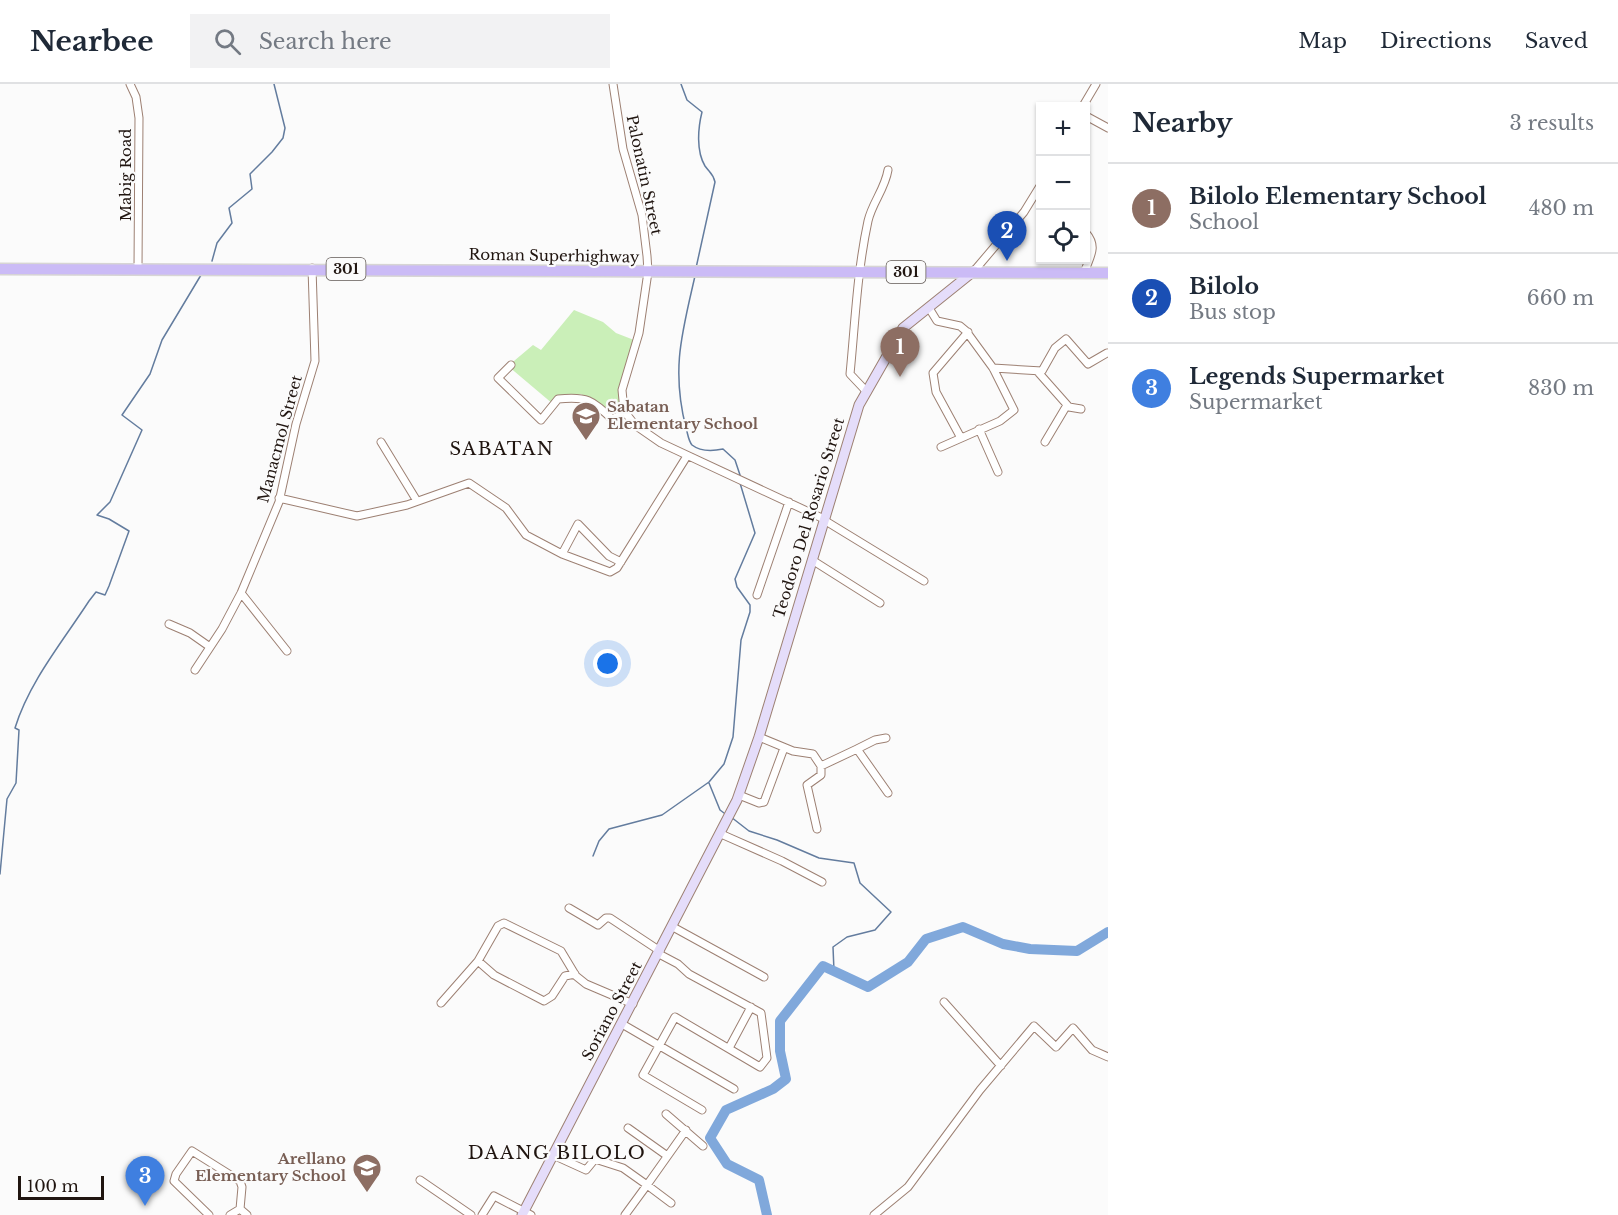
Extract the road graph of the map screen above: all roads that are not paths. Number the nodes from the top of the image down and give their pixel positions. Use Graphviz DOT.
graph roads {
  1 [pos="130,84"];
  2 [pos="613,84"];
  3 [pos="1096,84"];
  4 [pos="1085,102"];
  5 [pos="1090,118"];
  6 [pos="1108,128"];
  7 [pos="888,170"];
  8 [pos="1036,194"];
  9 [pos="1090,237"];
  10 [pos="1090,257"];
  11 [pos="1087,264"];
  12 [pos="138,268"];
  13 [pos="312,268"];
  14 [pos="0,269"];
  15 [pos="974,271"];
  16 [pos="648,272"];
  17 [pos="860,272"];
  18 [pos="1084,273"];
  19 [pos="1108,273"];
  20 [pos="928,308"];
  21 [pos="968,332"];
  22 [pos="1107,353"];
  23 [pos="511,365"];
  24 [pos="993,368"];
  25 [pos="1038,372"];
  26 [pos="867,392"];
  27 [pos="1067,405"];
  28 [pos="1081,409"];
  29 [pos="625,413"];
  30 [pos="980,429"];
  31 [pos="961,438"];
  32 [pos="381,442"];
  33 [pos="1045,442"];
  34 [pos="941,447"];
  35 [pos="687,456"];
  36 [pos="998,472"];
  37 [pos="279,498"];
  38 [pos="417,501"];
  39 [pos="789,502"];
  40 [pos="824,520"];
  41 [pos="561,554"];
  42 [pos="812,560"];
  43 [pos="621,562"];
  44 [pos="924,581"];
  45 [pos="240,593"];
  46 [pos="757,596"];
  47 [pos="880,603"];
  48 [pos="169,624"];
  49 [pos="210,647"];
  50 [pos="287,651"];
  51 [pos="195,670"];
  52 [pos="759,737"];
  53 [pos="886,738"];
  54 [pos="784,748"];
  55 [pos="857,749"];
  56 [pos="821,766"];
  57 [pos="888,793"];
  58 [pos="739,795"];
  59 [pos="727,821"];
  60 [pos="817,829"];
  61 [pos="721,834"];
  62 [pos="822,882"];
  63 [pos="569,908"];
  64 [pos="673,927"];
  65 [pos="659,953"];
  66 [pos="478,961"];
  67 [pos="575,974"];
  68 [pos="764,977"];
  69 [pos="944,1002"];
  70 [pos="441,1003"];
  71 [pos="633,1004"];
  72 [pos="751,1007"];
  73 [pos="622,1024"];
  74 [pos="659,1047"];
  75 [pos="729,1048"];
  76 [pos="1108,1057"];
  77 [pos="1000,1066"];
  78 [pos="734,1089"];
  79 [pos="702,1110"];
  80 [pos="666,1114"];
  81 [pos="628,1128"];
  82 [pos="686,1130"];
  83 [pos="703,1146"];
  84 [pos="553,1155"];
  85 [pos="666,1155"];
  86 [pos="420,1179"];
  87 [pos="647,1185"];
  88 [pos="671,1203"];
  89 [pos="240,1209"];
  90 [pos="525,1214"];
  91 [pos="209,1215"];
  92 [pos="230,1215"];
  93 [pos="247,1215"];
  94 [pos="471,1215"];
  95 [pos="482,1215"];
  96 [pos="625,1215"];
  97 [pos="874,1215"];
  1 -- 12 [label="street, Mabig Road"];
  2 -- 16 [label="street, Palonatin Street"];
  3 -- 4 [label="street"];
  5 -- 6 [label="street"];
  7 -- 17 [label="street"];
  8 -- 15 [label="street"];
  9 -- 10 [label="street"];
  11 -- 18 [label="street"];
  12 -- 13 [label="main road, Roman Superhighway / 301"];
  12 -- 14 [label="main road, Roman Superhighway / 301"];
  13 -- 16 [label="main road, Roman Superhighway / 301"];
  13 -- 37 [label="street, Manacmol Street"];
  15 -- 17 [label="main road, Roman Superhighway / 301"];
  15 -- 18 [label="main road, Roman Superhighway / 301"];
  15 -- 20 [label="main road, Teodoro Del Rosario Street"];
  16 -- 17 [label="main road, Roman Superhighway / 301"];
  16 -- 29 [label="street, Palonatin Street"];
  17 -- 26 [label="street"];
  18 -- 19 [label="main road, Roman Superhighway / 301"];
  20 -- 21 [label="street"];
  20 -- 26 [label="main road, Teodoro Del Rosario Street"];
  21 -- 24 [label="street"];
  21 -- 31 [label="street"];
  22 -- 25 [label="street"];
  23 -- 29 [label="street"];
  24 -- 25 [label="street"];
  24 -- 30 [label="street"];
  25 -- 27 [label="street"];
  26 -- 40 [label="main road, Teodoro Del Rosario Street"];
  27 -- 28 [label="street"];
  27 -- 33 [label="street"];
  29 -- 35 [label="street"];
  30 -- 31 [label="street"];
  30 -- 36 [label="street"];
  31 -- 34 [label="street"];
  32 -- 38 [label="street"];
  35 -- 39 [label="street"];
  35 -- 43 [label="street"];
  37 -- 38 [label="street"];
  37 -- 45 [label="street, Manacmol Street"];
  38 -- 41 [label="street"];
  39 -- 40 [label="street"];
  39 -- 46 [label="street"];
  40 -- 42 [label="main road, Teodoro Del Rosario Street"];
  40 -- 44 [label="street"];
  41 -- 43 [label="street"];
  41 -- 43 [label="street"];
  42 -- 47 [label="street"];
  42 -- 52 [label="main road, Teodoro Del Rosario Street"];
  45 -- 49 [label="street, Manacmol Street"];
  45 -- 50 [label="street"];
  48 -- 49 [label="street"];
  49 -- 51 [label="street, Manacmol Street"];
  52 -- 54 [label="street"];
  52 -- 58 [label="main road, Teodoro Del Rosario Street"];
  53 -- 55 [label="street"];
  54 -- 56 [label="street"];
  54 -- 58 [label="street"];
  55 -- 56 [label="street"];
  55 -- 57 [label="street"];
  56 -- 60 [label="street"];
  58 -- 59 [label="main road, Teodoro Del Rosario Street"];
  59 -- 61 [label="main road, Soriano Street"];
  61 -- 62 [label="street"];
  61 -- 64 [label="main road, Soriano Street"];
  63 -- 65 [label="street"];
  64 -- 65 [label="main road, Soriano Street"];
  64 -- 68 [label="street"];
  65 -- 71 [label="main road, Soriano Street"];
  65 -- 72 [label="street"];
  66 -- 67 [label="street"];
  66 -- 67 [label="street"];
  66 -- 70 [label="street"];
  67 -- 71 [label="street"];
  69 -- 77 [label="street"];
  71 -- 73 [label="main road, Soriano Street"];
  72 -- 75 [label="street"];
  72 -- 75 [label="street"];
  73 -- 74 [label="street"];
  73 -- 84 [label="main road, Soriano Street"];
  74 -- 75 [label="street"];
  74 -- 78 [label="street"];
  74 -- 79 [label="street"];
  76 -- 77 [label="street"];
  77 -- 97 [label="street"];
  80 -- 82 [label="street"];
  81 -- 85 [label="street"];
  82 -- 83 [label="street"];
  82 -- 85 [label="street"];
  84 -- 87 [label="street"];
  84 -- 90 [label="main road, Soriano Street"];
  85 -- 87 [label="street"];
  86 -- 94 [label="street"];
  87 -- 88 [label="street"];
  87 -- 96 [label="street"];
  89 -- 91 [label="street"];
  89 -- 92 [label="street"];
  89 -- 93 [label="street"];
  90 -- 95 [label="street"];
}
